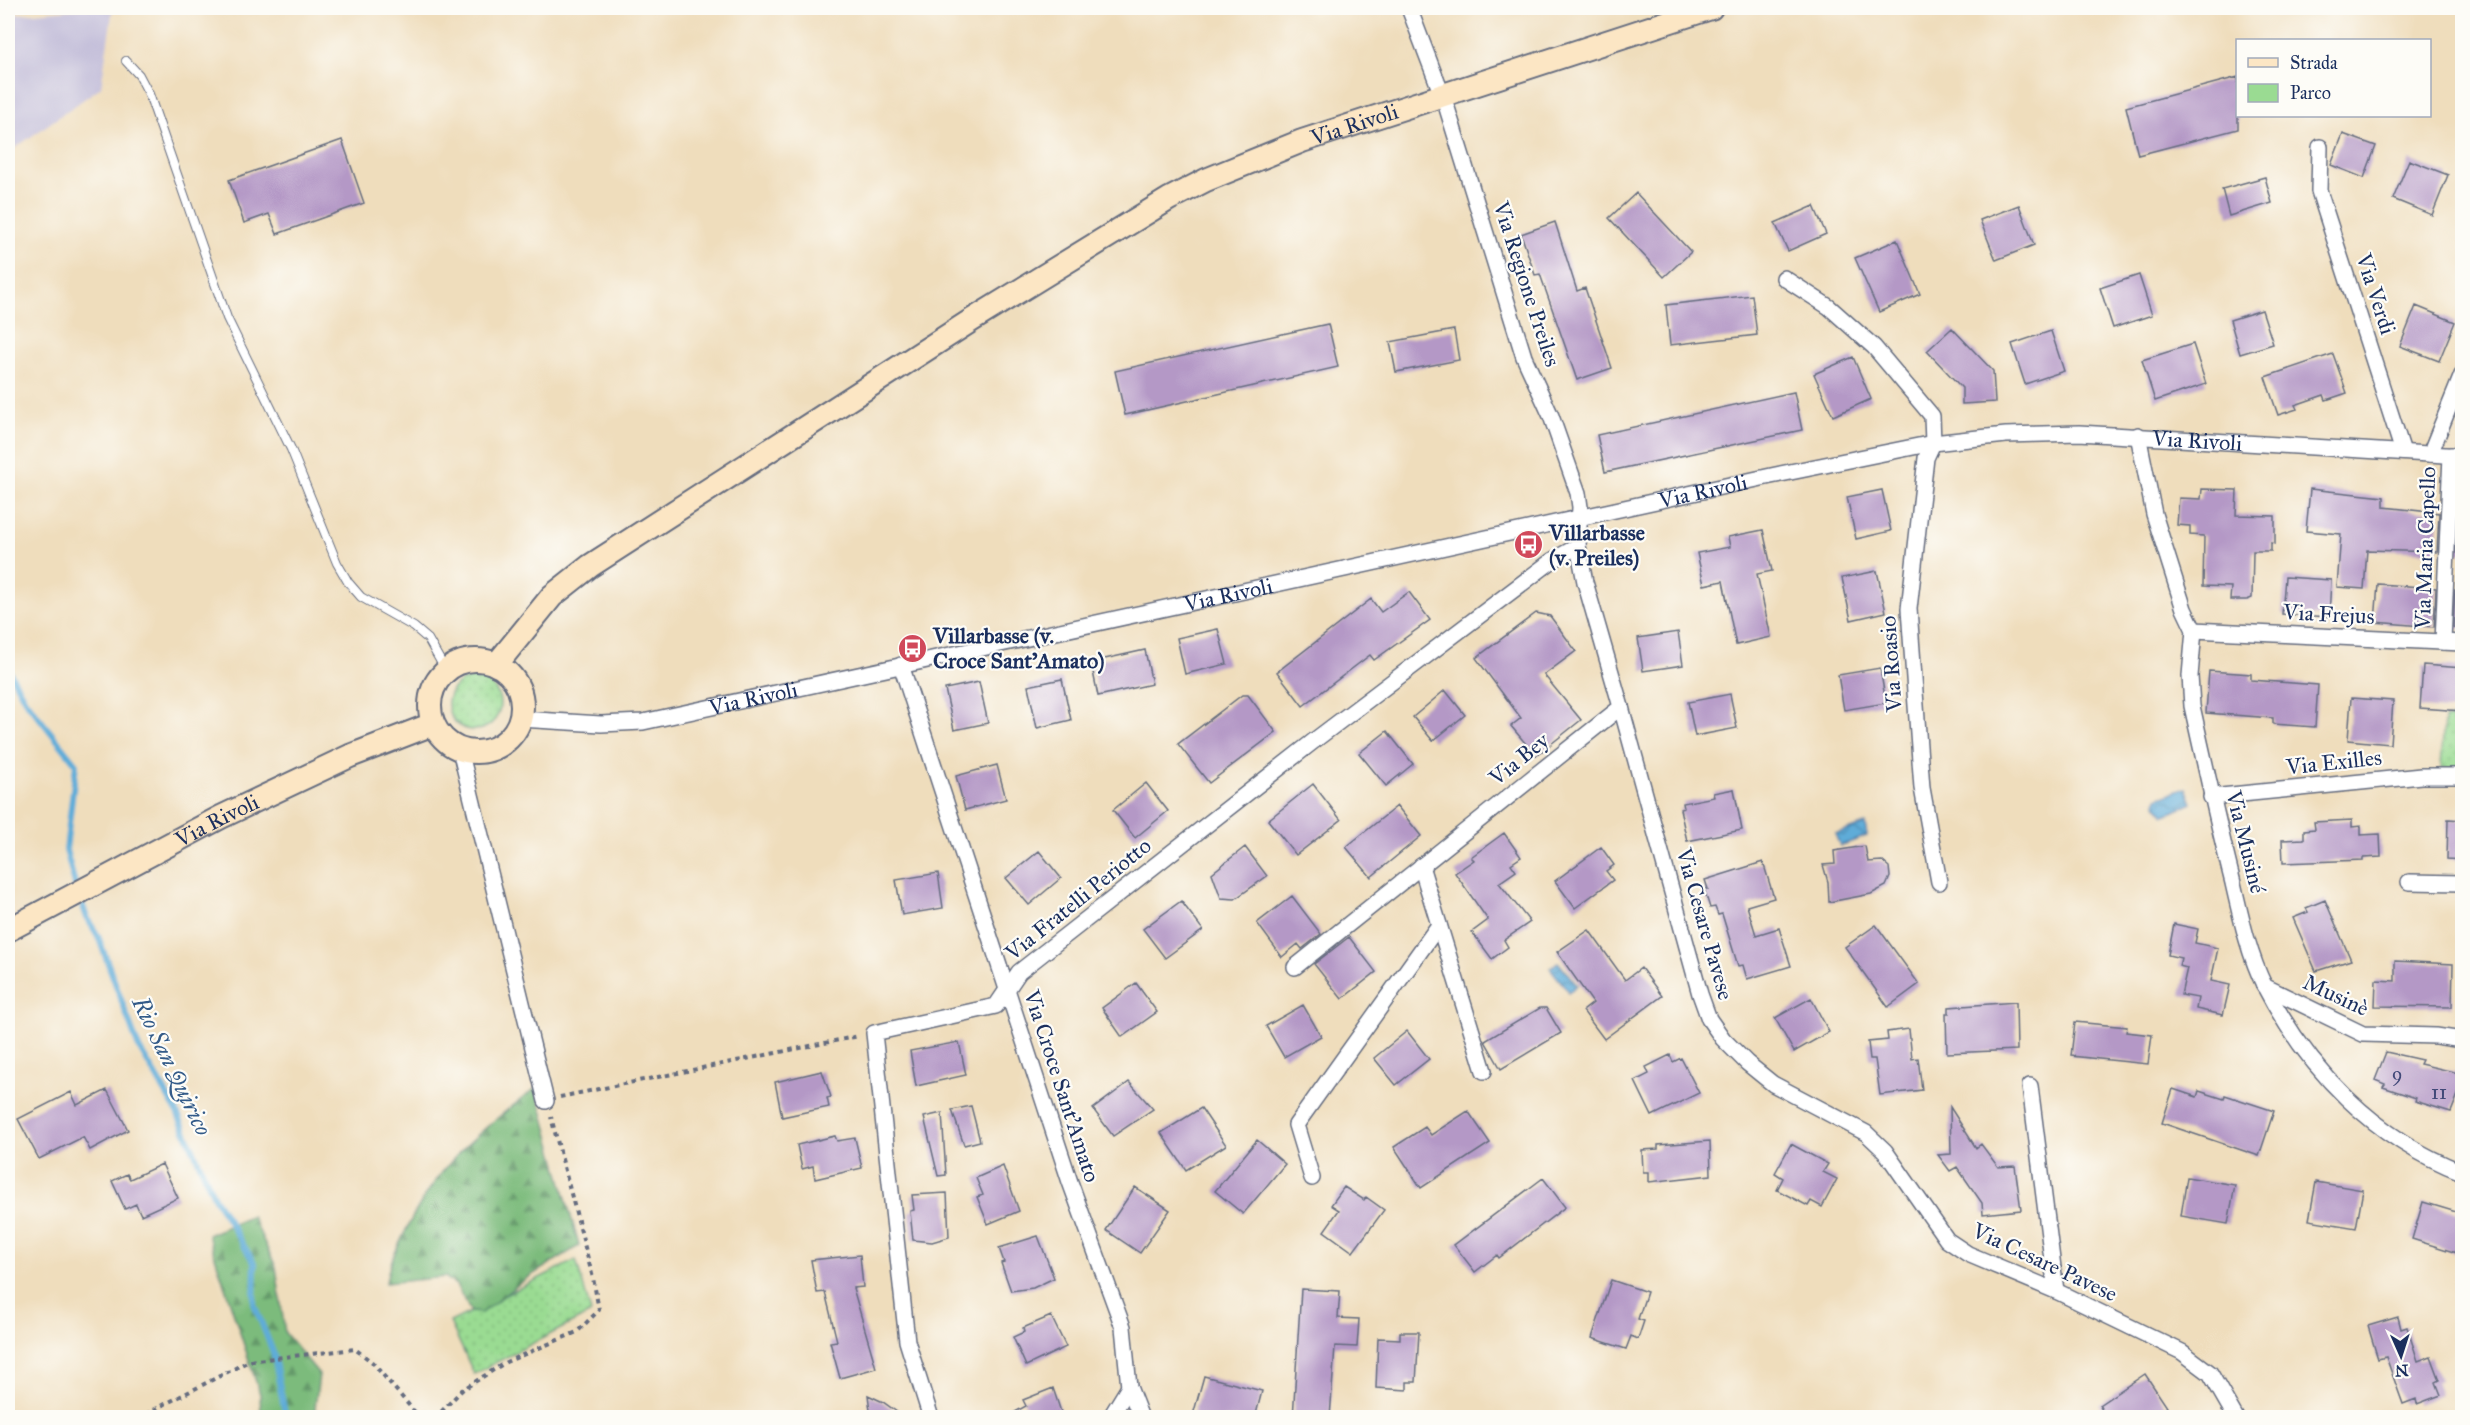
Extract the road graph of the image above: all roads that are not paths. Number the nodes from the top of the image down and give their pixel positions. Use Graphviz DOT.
graph roads {
  1 [pos="1409,8"];
  2 [pos="1711,8"];
  3 [pos="126,61"];
  4 [pos="1442,96"];
  5 [pos="2320,147"];
  6 [pos="1784,278"];
  7 [pos="2463,375"];
  8 [pos="2138,435"];
  9 [pos="1933,443"];
  10 [pos="2403,452"];
  11 [pos="2430,454"];
  12 [pos="2457,455"];
  13 [pos="1579,520"];
  14 [pos="1578,546"];
  15 [pos="2194,630"];
  16 [pos="2443,642"];
  17 [pos="2463,644"];
  18 [pos="496,665"];
  19 [pos="901,665"];
  20 [pos="446,671"];
  21 [pos="1621,707"];
  22 [pos="520,719"];
  23 [pos="433,724"];
  24 [pos="460,750"];
  25 [pos="2463,776"];
  26 [pos="2211,797"];
  27 [pos="1421,866"];
  28 [pos="1939,882"];
  29 [pos="2409,882"];
  30 [pos="2463,883"];
  31 [pos="1439,925"];
  32 [pos="8,930"];
  33 [pos="1294,966"];
  34 [pos="2264,986"];
  35 [pos="1006,988"];
  36 [pos="2463,1040"];
  37 [pos="1484,1071"];
  38 [pos="2030,1086"];
  39 [pos="546,1101"];
  40 [pos="2463,1172"];
  41 [pos="1312,1178"];
  42 [pos="2056,1291"];
  43 [pos="1129,1387"];
  44 [pos="931,1418"];
  45 [pos="1110,1418"];
  46 [pos="1141,1418"];
  47 [pos="2236,1418"];
  1 -- 4 [label="street, Via Regione Preiles"];
  2 -- 4 [label="street, Via Rivoli"];
  3 -- 20 [label="lane"];
  4 -- 13 [label="street, Via Regione Preiles"];
  4 -- 18 [label="street, Via Rivoli"];
  5 -- 10 [label="street, Via Verdi"];
  6 -- 9 [label="street"];
  7 -- 11 [label="street"];
  8 -- 9 [label="street, Via Rivoli"];
  8 -- 10 [label="street, Via Rivoli"];
  8 -- 15 [label="street, Via Musiné"];
  9 -- 13 [label="street, Via Rivoli"];
  9 -- 28 [label="street, Via Roasio"];
  10 -- 11 [label="street, Via Rivoli"];
  11 -- 12 [label="street, Via Rivoli"];
  12 -- 16 [label="street, Via Maria Capello"];
  13 -- 14 [label="street"];
  13 -- 19 [label="street, Via Rivoli"];
  14 -- 21 [label="street"];
  14 -- 35 [label="street, Via Fratelli Periotto"];
  15 -- 16 [label="street, Via Frejus"];
  15 -- 26 [label="street, Via Musiné"];
  16 -- 17 [label="street, Via Frejus"];
  18 -- 20 [label="street"];
  18 -- 22 [label="street"];
  19 -- 22 [label="street, Via Rivoli"];
  19 -- 35 [label="street, Via Croce Sant'Amato"];
  20 -- 23 [label="street"];
  21 -- 27 [label="street, Via Bey"];
  21 -- 42 [label="street, Via Cesare Pavese"];
  22 -- 24 [label="street"];
  23 -- 24 [label="street"];
  23 -- 32 [label="street, Via Rivoli"];
  24 -- 39 [label="street"];
  25 -- 26 [label="street, Via Exilles"];
  26 -- 34 [label="street, Via Musiné"];
  27 -- 31 [label="street"];
  27 -- 33 [label="street, Via Bey"];
  29 -- 30 [label="street"];
  31 -- 37 [label="street"];
  31 -- 41 [label="street"];
  34 -- 36 [label="street, Musinè"];
  34 -- 40 [label="street, Via Musiné"];
  35 -- 43 [label="street, Via Croce Sant'Amato"];
  35 -- 44 [label="street, Via Fratelli Periotto"];
  38 -- 42 [label="street"];
  42 -- 47 [label="street, Via Cesare Pavese"];
  43 -- 45 [label="street"];
  43 -- 46 [label="street, Via Croce Sant'Amato"];
}
